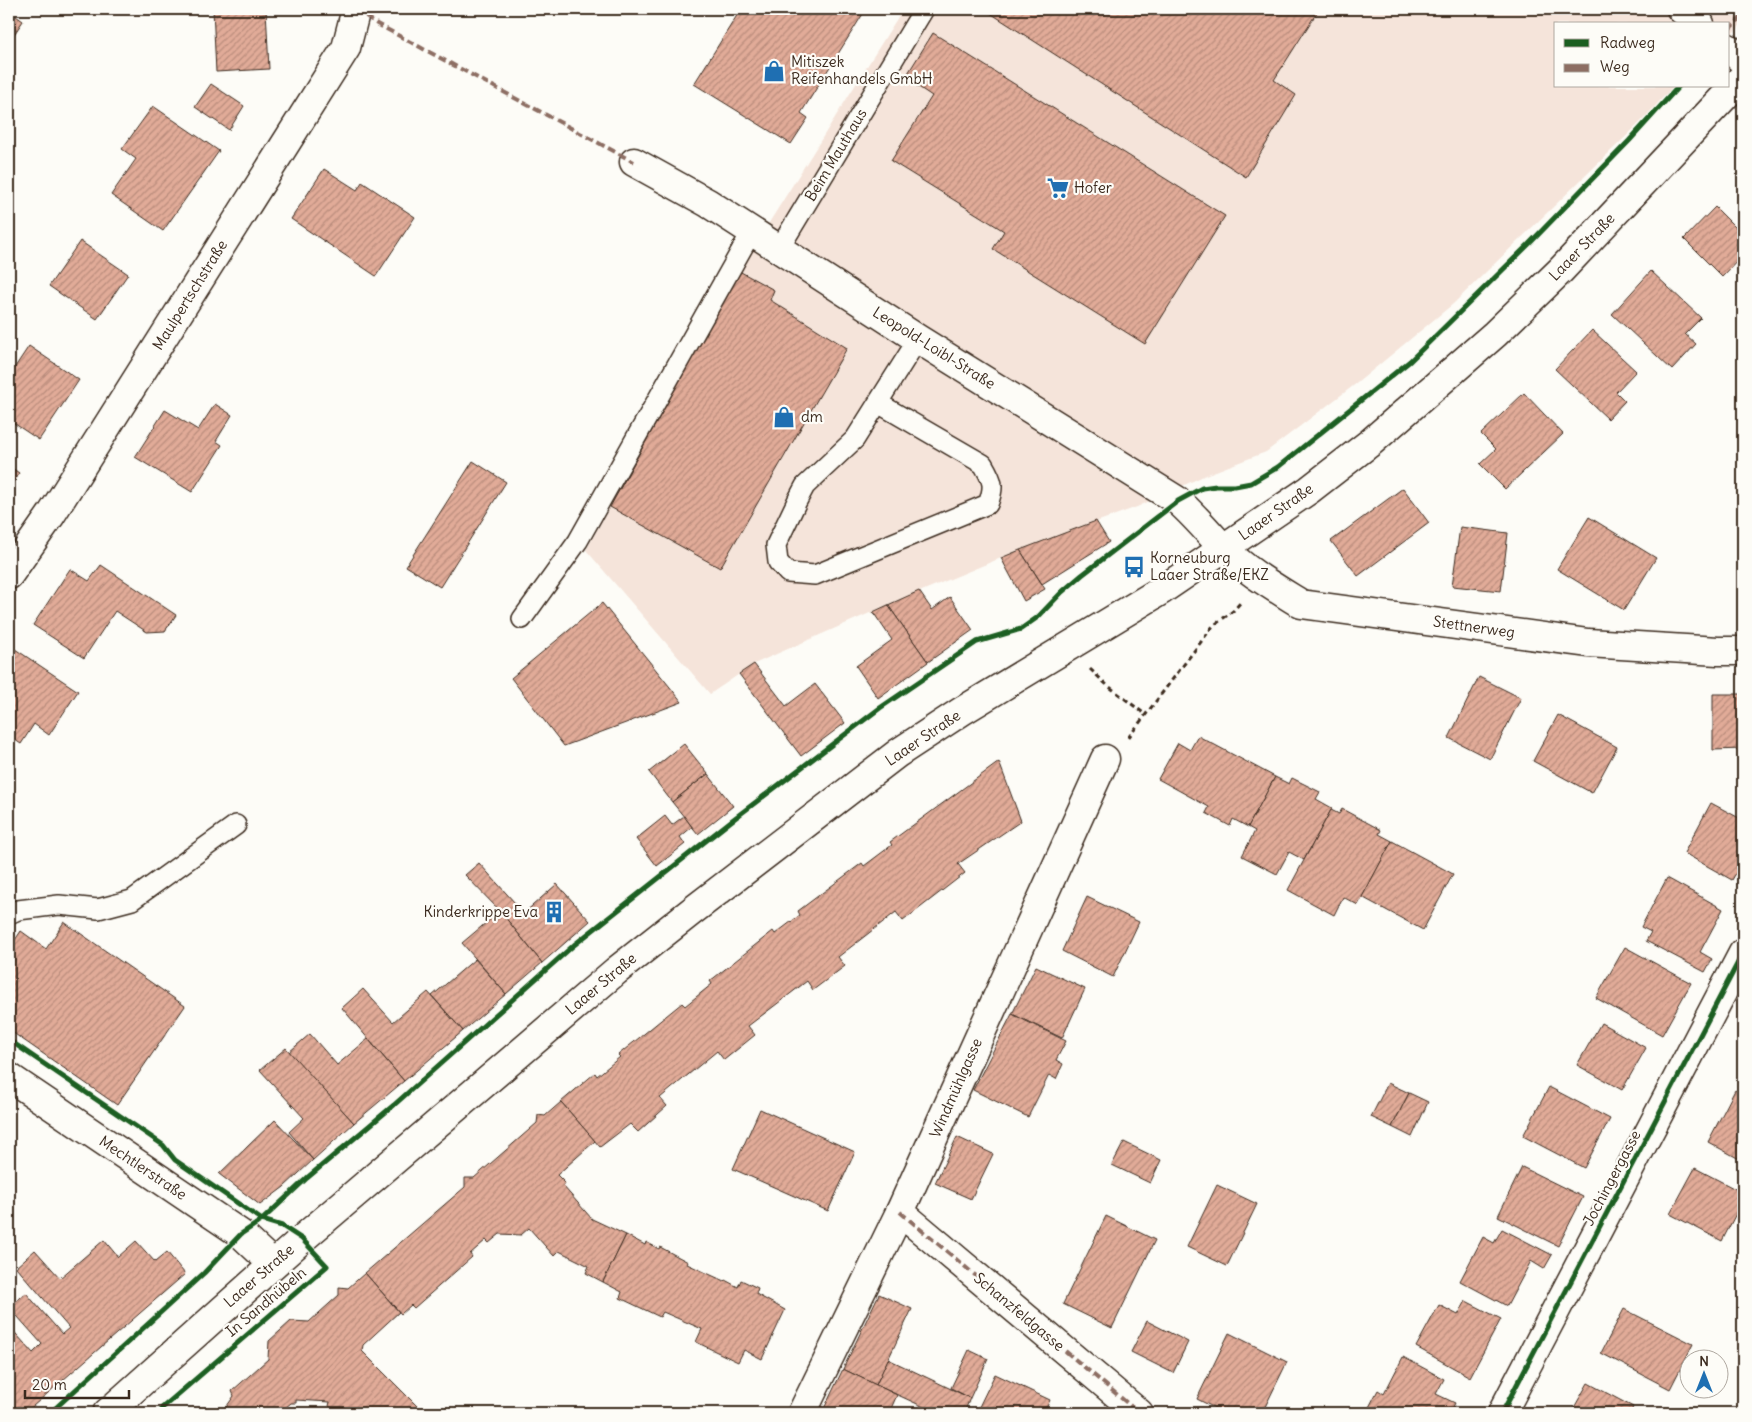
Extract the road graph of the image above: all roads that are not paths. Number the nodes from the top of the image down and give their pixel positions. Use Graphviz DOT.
graph roads {
  1 [pos="356,9"];
  2 [pos="924,9"];
  3 [pos="1681,9"];
  4 [pos="1697,22"];
  5 [pos="1730,50"];
  6 [pos="1743,61"];
  7 [pos="1743,77"];
  8 [pos="634,162"];
  9 [pos="752,232"];
  10 [pos="779,249"];
  11 [pos="918,340"];
  12 [pos="878,403"];
  13 [pos="1224,549"];
  14 [pos="9,575"];
  15 [pos="522,619"];
  16 [pos="1743,651"];
  17 [pos="1105,759"];
  18 [pos="236,825"];
  19 [pos="9,914"];
  20 [pos="1743,953"];
  21 [pos="10,1080"];
  22 [pos="900,1212"];
  23 [pos="273,1264"];
  24 [pos="107,1413"];
  25 [pos="802,1413"];
  26 [pos="1139,1413"];
  27 [pos="1502,1413"];
  1 -- 14 [label="street, Maulpertschstraße"];
  2 -- 10 [label="lane, Beim Mauthaus"];
  3 -- 4 [label="street"];
  5 -- 6 [label="street"];
  7 -- 13 [label="street, Laaer Straße"];
  8 -- 9 [label="street, Leopold-Loibl-Straße"];
  9 -- 10 [label="street, Leopold-Loibl-Straße"];
  9 -- 15 [label="lane"];
  10 -- 11 [label="street, Leopold-Loibl-Straße"];
  11 -- 12 [label="lane"];
  11 -- 13 [label="street, Leopold-Loibl-Straße"];
  12 -- 12 [label="lane"];
  13 -- 16 [label="street, Stettnerweg"];
  13 -- 23 [label="street, Laaer Straße"];
  17 -- 22 [label="street, Windmühlgasse"];
  18 -- 19 [label="lane"];
  20 -- 27 [label="street, Jochingergasse"];
  21 -- 23 [label="street, Mechtlerstraße"];
  22 -- 25 [label="street, Windmühlgasse"];
  22 -- 26 [label="street, Schanzfeldgasse"];
  23 -- 24 [label="street, Laaer Straße"];
}
